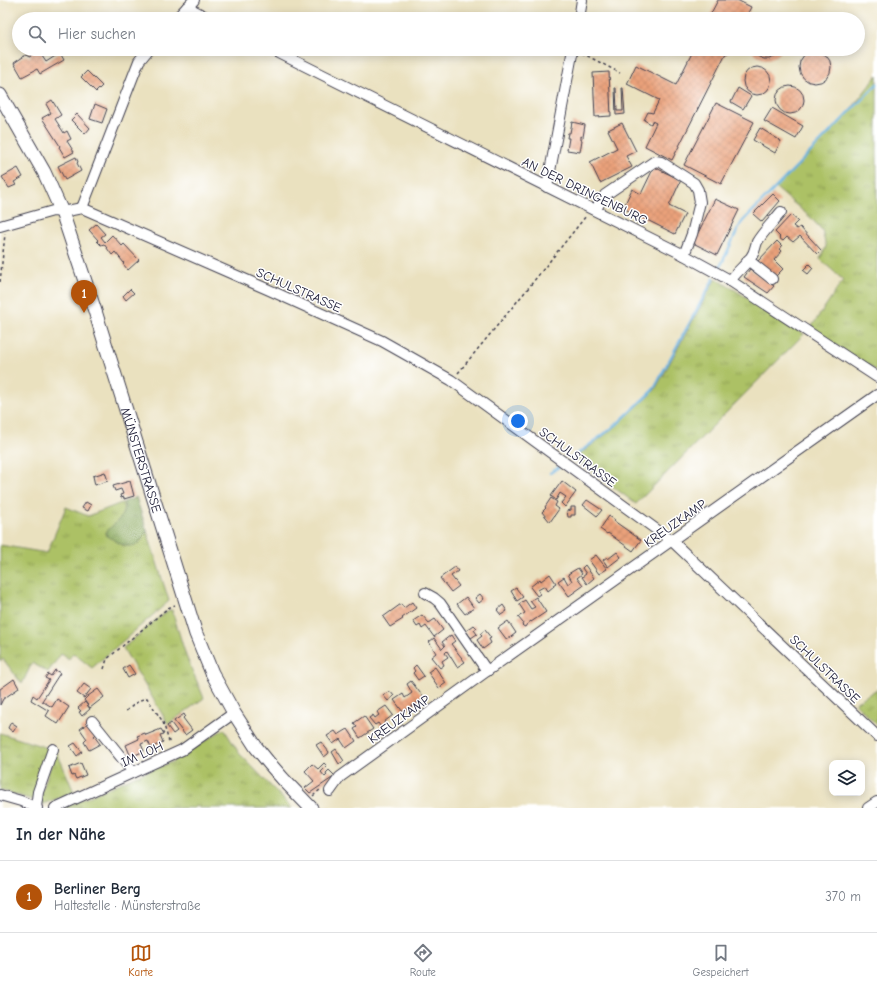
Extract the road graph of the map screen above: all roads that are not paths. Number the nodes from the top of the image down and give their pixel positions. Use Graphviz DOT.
graph roads {
  1 [pos="582,0"];
  2 [pos="191,4"];
  3 [pos="183,12"];
  4 [pos="201,12"];
  5 [pos="580,12"];
  6 [pos="143,56"];
  7 [pos="285,56"];
  8 [pos="576,56"];
  9 [pos="0,95"];
  10 [pos="547,186"];
  11 [pos="82,208"];
  12 [pos="593,209"];
  13 [pos="62,212"];
  14 [pos="781,212"];
  15 [pos="2,226"];
  16 [pos="684,255"];
  17 [pos="748,260"];
  18 [pos="772,279"];
  19 [pos="730,281"];
  20 [pos="877,377"];
  21 [pos="877,396"];
  22 [pos="672,541"];
  23 [pos="425,594"];
  24 [pos="486,671"];
  25 [pos="234,714"];
  26 [pos="92,721"];
  27 [pos="877,736"];
  28 [pos="53,749"];
  29 [pos="133,772"];
  30 [pos="332,788"];
  31 [pos="0,795"];
  32 [pos="877,802"];
  33 [pos="309,805"];
  34 [pos="37,808"];
  35 [pos="55,808"];
  36 [pos="868,808"];
  1 -- 5 [label="street"];
  2 -- 3 [label="street"];
  2 -- 4 [label="street"];
  6 -- 11 [label="street"];
  7 -- 10 [label="street, AN DER DRINGENBURG"];
  8 -- 10 [label="street"];
  9 -- 13 [label="main road, MÜNSTERSTRASSE"];
  10 -- 12 [label="street, AN DER DRINGENBURG"];
  11 -- 13 [label="street"];
  11 -- 22 [label="street, SCHULSTRASSE"];
  12 -- 16 [label="street, AN DER DRINGENBURG"];
  12 -- 16 [label="street"];
  13 -- 15 [label="street"];
  13 -- 25 [label="main road, MÜNSTERSTRASSE"];
  14 -- 17 [label="street"];
  16 -- 19 [label="street, AN DER DRINGENBURG"];
  17 -- 18 [label="street"];
  17 -- 19 [label="street"];
  19 -- 20 [label="street, AN DER DRINGENBURG"];
  21 -- 22 [label="street, KREUZKAMP"];
  22 -- 24 [label="street, KREUZKAMP"];
  22 -- 27 [label="street, SCHULSTRASSE"];
  23 -- 24 [label="street"];
  24 -- 30 [label="street, KREUZKAMP"];
  25 -- 29 [label="street, IM LOH"];
  25 -- 33 [label="main road, MÜNSTERSTRASSE"];
  26 -- 29 [label="street"];
  28 -- 34 [label="street"];
  29 -- 35 [label="street, IM LOH"];
  31 -- 34 [label="street"];
  32 -- 36 [label="street"];
}
